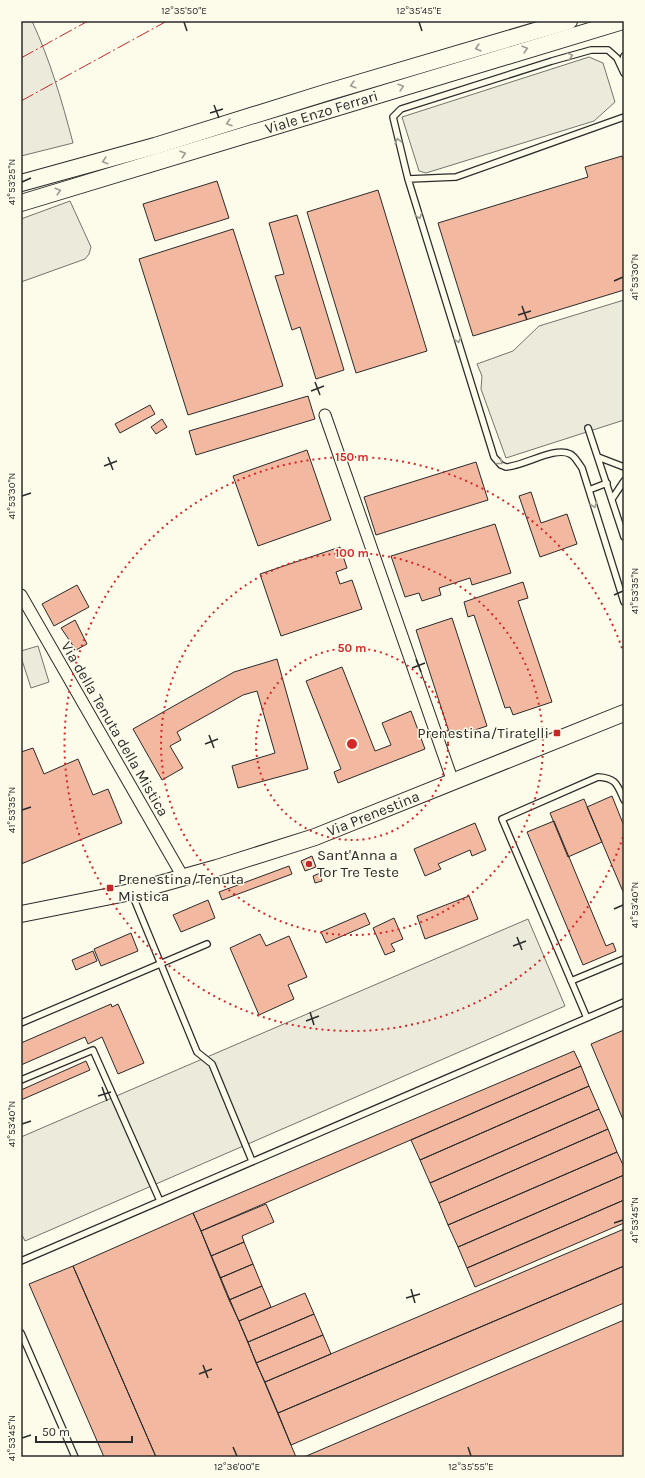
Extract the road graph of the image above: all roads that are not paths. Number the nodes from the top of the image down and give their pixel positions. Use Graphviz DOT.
graph roads {
  1 [pos="569,21"];
  2 [pos="623,21"];
  3 [pos="624,27"];
  4 [pos="624,56"];
  5 [pos="621,65"];
  6 [pos="624,73"];
  7 [pos="624,117"];
  8 [pos="408,179"];
  9 [pos="21,183"];
  10 [pos="21,203"];
  11 [pos="325,415"];
  12 [pos="588,428"];
  13 [pos="598,457"];
  14 [pos="624,467"];
  15 [pos="624,482"];
  16 [pos="607,483"];
  17 [pos="589,490"];
  18 [pos="612,499"];
  19 [pos="624,537"];
  20 [pos="21,595"];
  21 [pos="624,602"];
  22 [pos="624,713"];
  23 [pos="452,782"];
  24 [pos="624,800"];
  25 [pos="183,877"];
  26 [pos="131,892"];
  27 [pos="21,914"];
  28 [pos="207,944"];
  29 [pos="624,959"];
  30 [pos="161,964"];
  31 [pos="571,981"];
  32 [pos="624,1002"];
  33 [pos="587,1018"];
  34 [pos="21,1023"];
  35 [pos="21,1080"];
  36 [pos="252,1161"];
  37 [pos="160,1201"];
  38 [pos="21,1260"];
  39 [pos="21,1334"];
  40 [pos="75,1457"];
  1 -- 9 [label="main road, Viale Enzo Ferrari, one-way"];
  2 -- 3 [label="lane"];
  10 -- 2 [label="main road, Viale Enzo Ferrari, one-way"];
  4 -- 5 [label="lane"];
  5 -- 6 [label="lane"];
  8 -- 5 [label="lane, one-way"];
  7 -- 8 [label="lane"];
  8 -- 17 [label="lane, one-way"];
  11 -- 23 [label="street"];
  12 -- 13 [label="lane"];
  13 -- 14 [label="lane"];
  13 -- 16 [label="lane"];
  15 -- 18 [label="lane"];
  16 -- 17 [label="lane"];
  16 -- 18 [label="lane"];
  17 -- 21 [label="lane, one-way"];
  18 -- 19 [label="lane"];
  20 -- 25 [label="street, Via della Tenuta della Mistica"];
  22 -- 23 [label="main road, Via Prenestina"];
  23 -- 25 [label="main road, Via Prenestina"];
  24 -- 31 [label="lane"];
  25 -- 26 [label="main road, Via Prenestina"];
  26 -- 27 [label="main road, Via Prenestina"];
  26 -- 30 [label="lane"];
  28 -- 30 [label="lane"];
  29 -- 31 [label="lane"];
  30 -- 34 [label="lane"];
  30 -- 36 [label="lane"];
  31 -- 33 [label="lane"];
  32 -- 33 [label="lane"];
  33 -- 36 [label="lane"];
  35 -- 37 [label="lane"];
  36 -- 37 [label="lane"];
  37 -- 38 [label="lane"];
  39 -- 40 [label="lane"];
}
